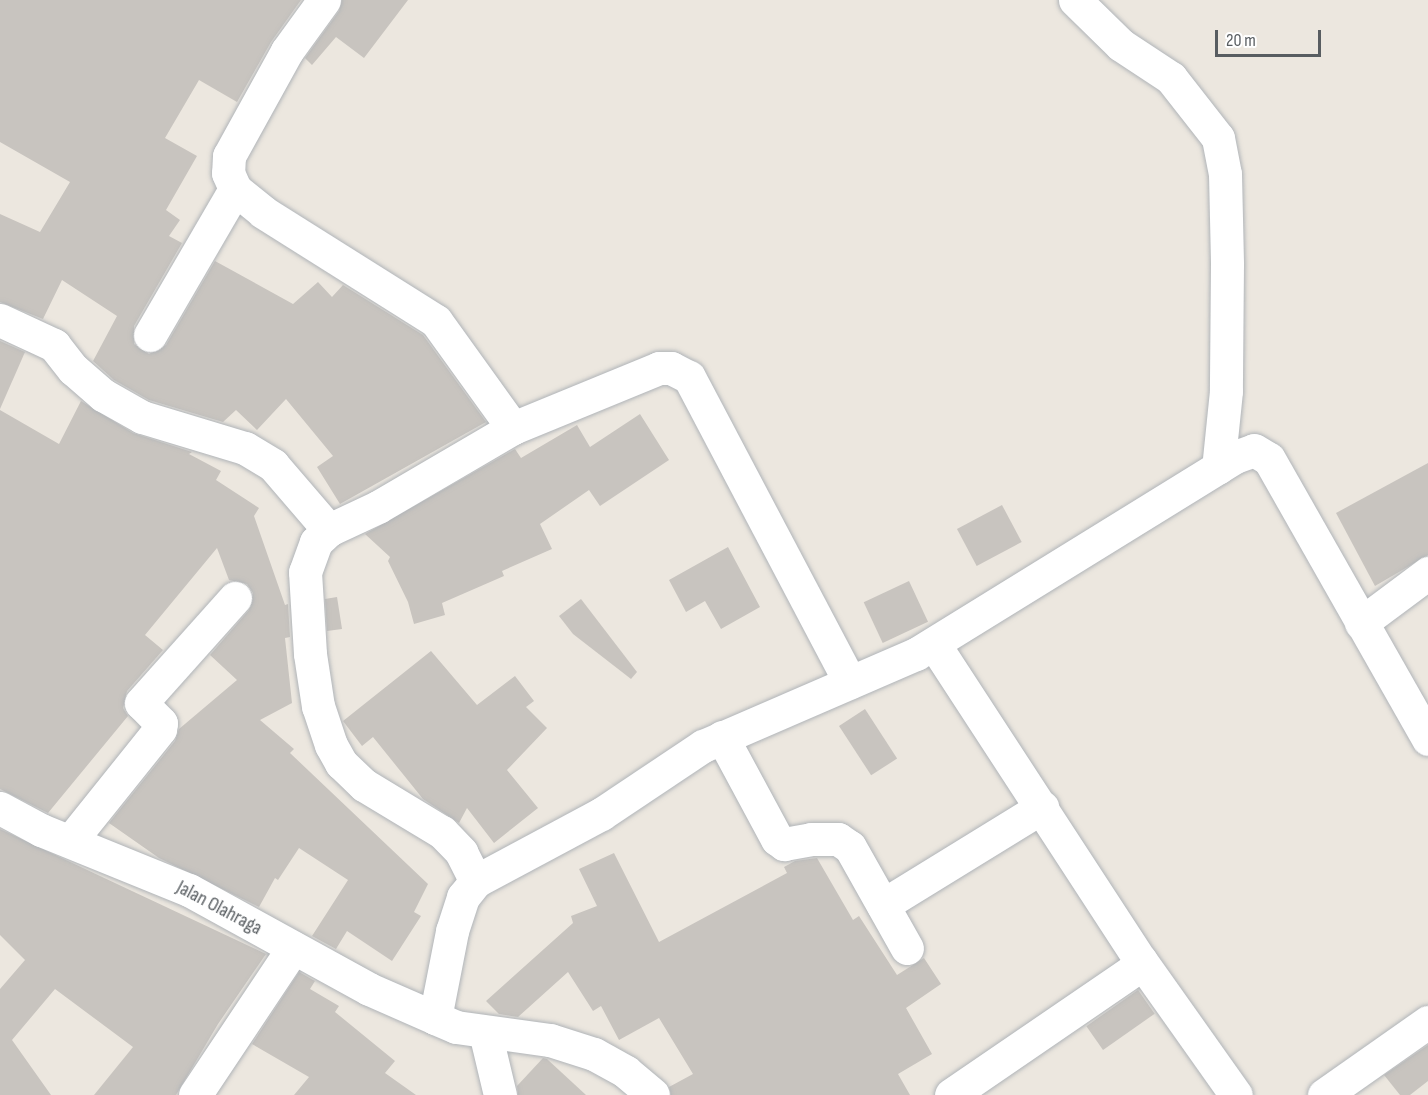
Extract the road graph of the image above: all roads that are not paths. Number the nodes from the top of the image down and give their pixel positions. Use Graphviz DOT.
graph roads {
  1 [pos="324,0"];
  2 [pos="1075,0"];
  3 [pos="235,189"];
  4 [pos="0,320"];
  5 [pos="150,335"];
  6 [pos="513,428"];
  7 [pos="1218,468"];
  8 [pos="329,530"];
  9 [pos="1428,573"];
  10 [pos="235,598"];
  11 [pos="1361,623"];
  12 [pos="934,644"];
  13 [pos="850,682"];
  14 [pos="722,737"];
  15 [pos="1428,739"];
  16 [pos="1042,807"];
  17 [pos="0,808"];
  18 [pos="72,840"];
  19 [pos="476,881"];
  20 [pos="883,905"];
  21 [pos="293,948"];
  22 [pos="907,948"];
  23 [pos="1141,961"];
  24 [pos="435,1018"];
  25 [pos="1428,1022"];
  26 [pos="484,1032"];
  27 [pos="195,1095"];
  28 [pos="500,1095"];
  29 [pos="652,1095"];
  30 [pos="951,1095"];
  31 [pos="1236,1095"];
  32 [pos="1324,1095"];
  1 -- 3 [label="street"];
  2 -- 7 [label="street"];
  3 -- 5 [label="street"];
  3 -- 6 [label="street"];
  4 -- 8 [label="street"];
  6 -- 8 [label="street"];
  6 -- 13 [label="street"];
  7 -- 11 [label="street"];
  7 -- 12 [label="street"];
  8 -- 19 [label="street"];
  9 -- 11 [label="street"];
  10 -- 18 [label="street"];
  11 -- 15 [label="street"];
  12 -- 13 [label="street"];
  12 -- 16 [label="street"];
  13 -- 14 [label="street"];
  14 -- 19 [label="street"];
  14 -- 20 [label="street"];
  16 -- 20 [label="street"];
  16 -- 23 [label="street"];
  17 -- 18 [label="street, Jalan Olahraga"];
  18 -- 21 [label="street, Jalan Olahraga"];
  19 -- 24 [label="street"];
  20 -- 22 [label="street"];
  21 -- 24 [label="street, Jalan Olahraga"];
  21 -- 27 [label="street"];
  23 -- 30 [label="street"];
  23 -- 31 [label="street"];
  24 -- 26 [label="street, Jalan Olahraga"];
  25 -- 32 [label="street"];
  26 -- 28 [label="street"];
  26 -- 29 [label="street, Jalan Olahraga"];
}
